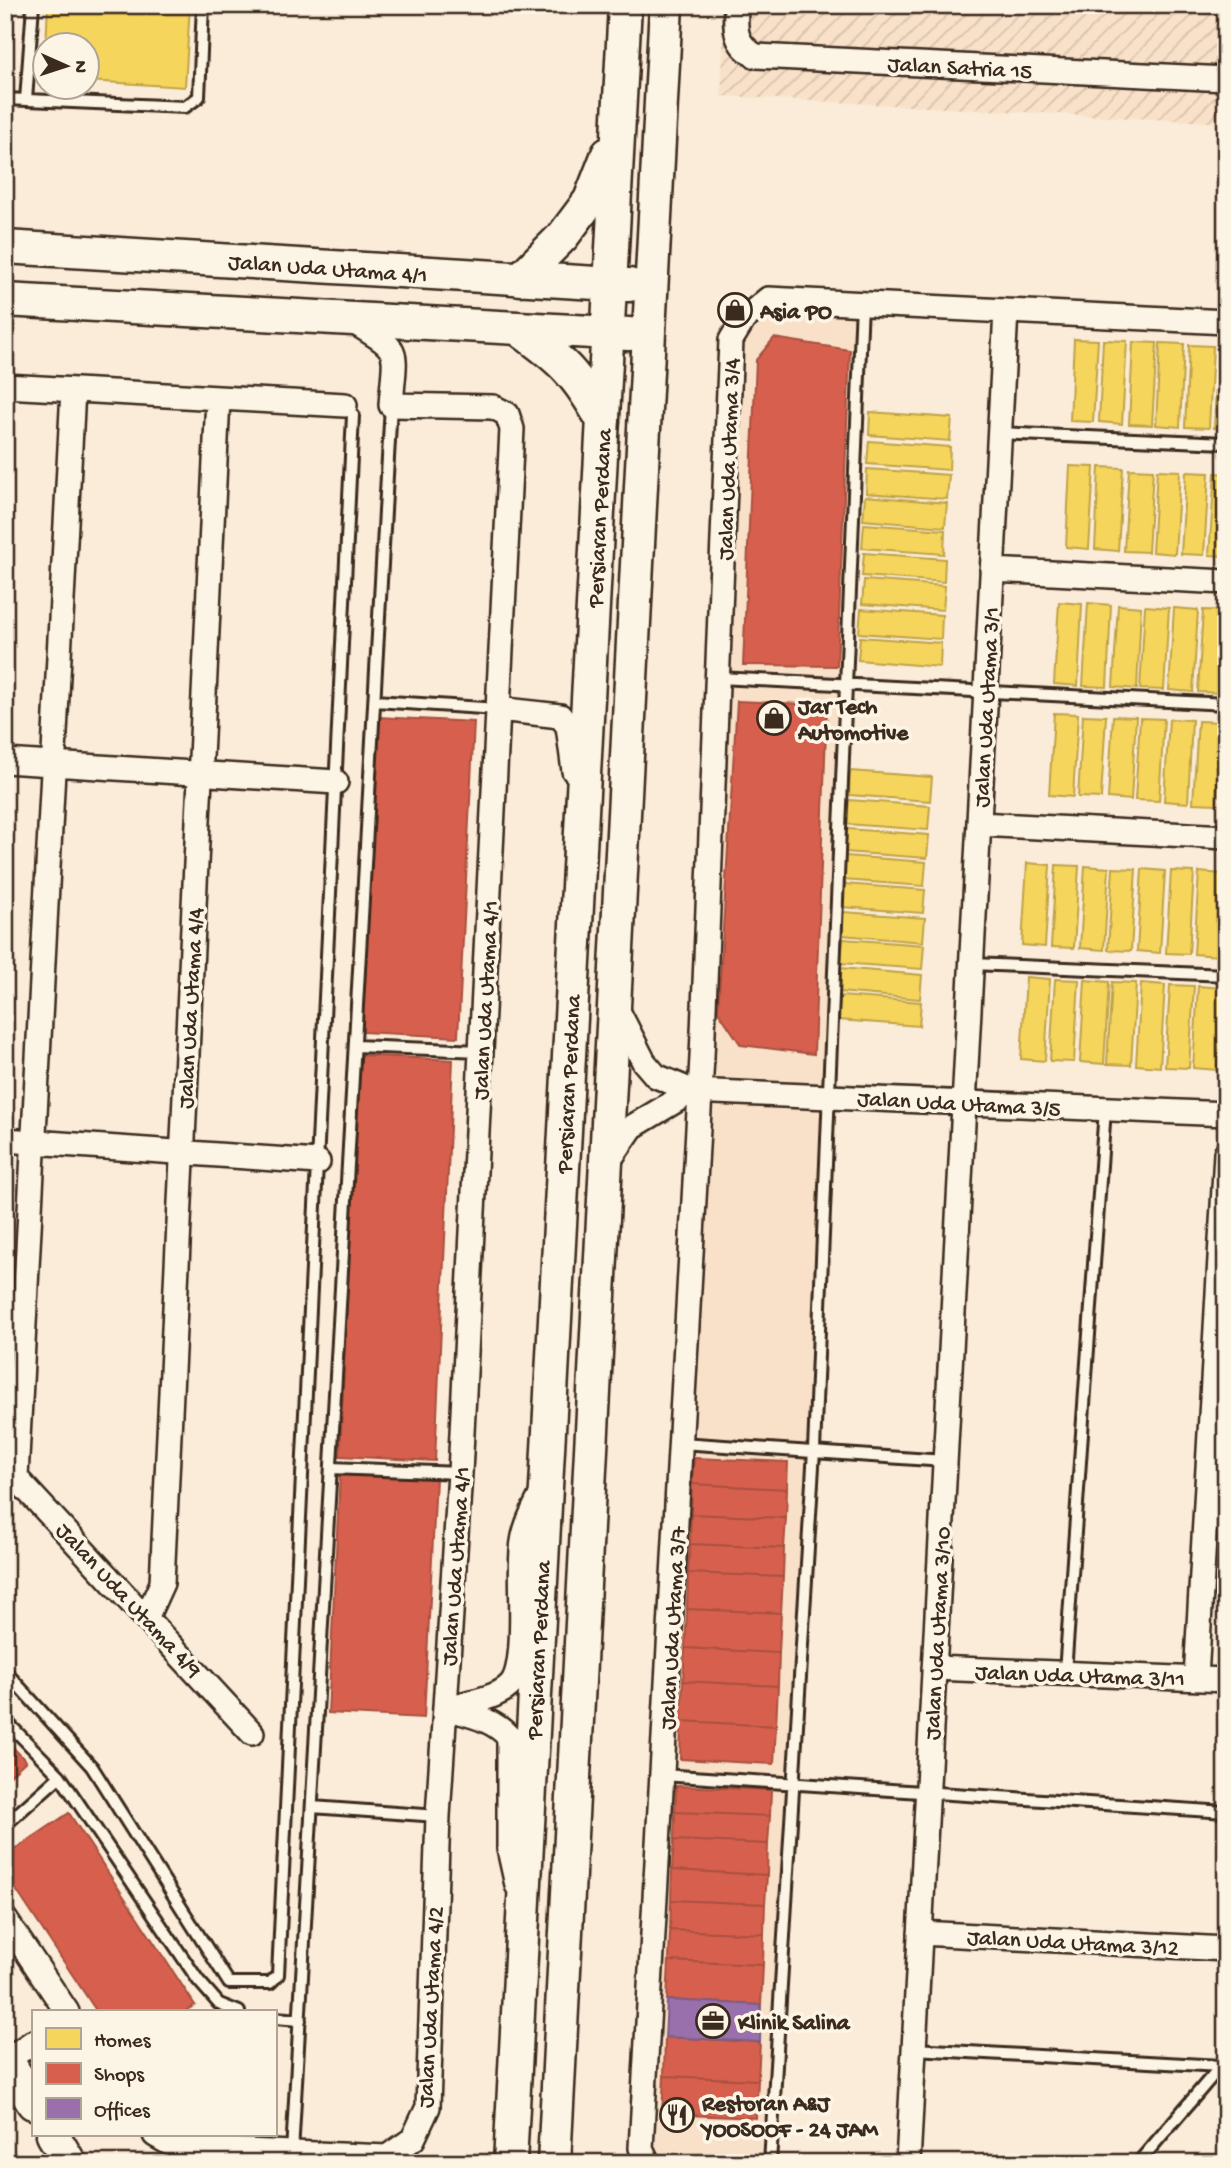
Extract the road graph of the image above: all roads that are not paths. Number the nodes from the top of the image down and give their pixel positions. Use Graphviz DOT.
graph roads {
  1 [pos="33,5"];
  2 [pos="203,5"];
  3 [pos="625,5"];
  4 [pos="666,5"];
  5 [pos="736,5"];
  6 [pos="1226,79"];
  7 [pos="5,99"];
  8 [pos="26,100"];
  9 [pos="618,126"];
  10 [pos="5,247"];
  11 [pos="520,279"];
  12 [pos="610,284"];
  13 [pos="651,287"];
  14 [pos="5,300"];
  15 [pos="862,303"];
  16 [pos="1006,311"];
  17 [pos="348,318"];
  18 [pos="1226,322"];
  19 [pos="517,328"];
  20 [pos="607,333"];
  21 [pos="648,335"];
  22 [pos="5,386"];
  23 [pos="73,390"];
  24 [pos="218,398"];
  25 [pos="345,405"];
  26 [pos="391,405"];
  27 [pos="603,421"];
  28 [pos="999,433"];
  29 [pos="1226,443"];
  30 [pos="992,570"];
  31 [pos="1226,582"];
  32 [pos="719,678"];
  33 [pos="846,685"];
  34 [pos="986,692"];
  35 [pos="374,701"];
  36 [pos="1226,704"];
  37 [pos="498,709"];
  38 [pos="5,761"];
  39 [pos="54,764"];
  40 [pos="200,775"];
  41 [pos="335,782"];
  42 [pos="979,824"];
  43 [pos="581,826"];
  44 [pos="1226,837"];
  45 [pos="972,964"];
  46 [pos="1226,975"];
  47 [pos="612,999"];
  48 [pos="355,1046"];
  49 [pos="481,1051"];
  50 [pos="696,1091"];
  51 [pos="831,1097"];
  52 [pos="964,1102"];
  53 [pos="1105,1109"];
  54 [pos="1226,1114"];
  55 [pos="5,1140"];
  56 [pos="34,1142"];
  57 [pos="182,1153"];
  58 [pos="1226,1153"];
  59 [pos="317,1162"];
  60 [pos="605,1166"];
  61 [pos="681,1443"];
  62 [pos="814,1450"];
  63 [pos="945,1461"];
  64 [pos="331,1468"];
  65 [pos="11,1471"];
  66 [pos="460,1473"];
  67 [pos="546,1484"];
  68 [pos="147,1616"];
  69 [pos="934,1668"];
  70 [pos="5,1671"];
  71 [pos="1065,1673"];
  72 [pos="1196,1678"];
  73 [pos="1226,1680"];
  74 [pos="446,1709"];
  75 [pos="5,1720"];
  76 [pos="252,1733"];
  77 [pos="662,1775"];
  78 [pos="60,1776"];
  79 [pos="791,1784"];
  80 [pos="928,1792"];
  81 [pos="312,1807"];
  82 [pos="1226,1812"];
  83 [pos="438,1816"];
  84 [pos="5,1825"];
  85 [pos="523,1918"];
  86 [pos="5,1919"];
  87 [pos="920,1933"];
  88 [pos="1226,1949"];
  89 [pos="219,2008"];
  90 [pos="66,2010"];
  91 [pos="276,2018"];
  92 [pos="300,2020"];
  93 [pos="32,2043"];
  94 [pos="914,2049"];
  95 [pos="6,2058"];
  96 [pos="1223,2063"];
  97 [pos="32,2101"];
  98 [pos="54,2136"];
  99 [pos="157,2136"];
  100 [pos="212,2142"];
  101 [pos="292,2153"];
  102 [pos="70,2163"];
  103 [pos="510,2163"];
  104 [pos="554,2163"];
  105 [pos="649,2163"];
  106 [pos="770,2163"];
  107 [pos="908,2163"];
  108 [pos="1138,2163"];
  1 -- 8 [label="lane"];
  2 -- 8 [label="lane"];
  3 -- 9 [label="main road, Persiaran Perdana"];
  4 -- 13 [label="main road, Persiaran Perdana"];
  5 -- 6 [label="street, Jalan Satria 15"];
  7 -- 8 [label="lane"];
  9 -- 11 [label="main road"];
  9 -- 12 [label="main road, Persiaran Perdana"];
  10 -- 11 [label="main road, Jalan Uda Utama 4/1"];
  11 -- 12 [label="main road, Jalan Uda Utama 4/1"];
  12 -- 13 [label="main road, Jalan Uda Utama 4/1"];
  12 -- 20 [label="main road, Persiaran Perdana"];
  13 -- 21 [label="main road, Persiaran Perdana"];
  14 -- 17 [label="main road"];
  15 -- 16 [label="street, Jalan Uda Utama 3/4"];
  15 -- 32 [label="street, Jalan Uda Utama 3/4"];
  15 -- 33 [label="lane"];
  16 -- 18 [label="street, Jalan Uda Utama 3/4"];
  16 -- 28 [label="street, Jalan Uda Utama 3/1"];
  17 -- 19 [label="main road"];
  17 -- 26 [label="street"];
  19 -- 20 [label="main road"];
  19 -- 27 [label="main road"];
  20 -- 21 [label="main road"];
  20 -- 27 [label="main road, Persiaran Perdana"];
  21 -- 47 [label="main road, Persiaran Perdana"];
  22 -- 23 [label="street"];
  23 -- 24 [label="street"];
  23 -- 39 [label="street"];
  24 -- 25 [label="street"];
  24 -- 40 [label="street, Jalan Uda Utama 4/4"];
  25 -- 41 [label="lane"];
  26 -- 35 [label="lane"];
  26 -- 37 [label="street, Jalan Uda Utama 4/1"];
  27 -- 43 [label="main road, Persiaran Perdana"];
  28 -- 29 [label="lane"];
  28 -- 30 [label="street, Jalan Uda Utama 3/1"];
  30 -- 31 [label="street"];
  30 -- 34 [label="street, Jalan Uda Utama 3/1"];
  32 -- 33 [label="lane"];
  32 -- 50 [label="street, Jalan Uda Utama 3/4"];
  33 -- 34 [label="lane"];
  33 -- 51 [label="lane"];
  34 -- 36 [label="lane"];
  34 -- 42 [label="street, Jalan Uda Utama 3/1"];
  35 -- 37 [label="lane"];
  35 -- 48 [label="lane"];
  37 -- 43 [label="street"];
  37 -- 49 [label="street, Jalan Uda Utama 4/1"];
  38 -- 39 [label="street"];
  39 -- 40 [label="street"];
  39 -- 56 [label="street"];
  40 -- 41 [label="street"];
  40 -- 57 [label="street, Jalan Uda Utama 4/4"];
  41 -- 59 [label="lane"];
  42 -- 44 [label="street"];
  42 -- 45 [label="street, Jalan Uda Utama 3/1"];
  43 -- 67 [label="main road, Persiaran Perdana"];
  45 -- 46 [label="lane"];
  45 -- 52 [label="street, Jalan Uda Utama 3/1"];
  47 -- 50 [label="street"];
  47 -- 60 [label="main road, Persiaran Perdana"];
  48 -- 49 [label="lane"];
  48 -- 64 [label="lane"];
  49 -- 66 [label="street, Jalan Uda Utama 4/1"];
  50 -- 51 [label="street, Jalan Uda Utama 3/5"];
  50 -- 60 [label="street"];
  50 -- 61 [label="street, Jalan Uda Utama 3/7"];
  51 -- 52 [label="street, Jalan Uda Utama 3/5"];
  51 -- 62 [label="lane"];
  52 -- 53 [label="street, Jalan Uda Utama 3/5"];
  52 -- 63 [label="street, Jalan Uda Utama 3/10"];
  53 -- 54 [label="street, Jalan Uda Utama 3/5"];
  53 -- 71 [label="lane"];
  55 -- 56 [label="street"];
  56 -- 57 [label="street"];
  56 -- 65 [label="street"];
  57 -- 59 [label="street"];
  57 -- 68 [label="street, Jalan Uda Utama 4/4"];
  58 -- 72 [label="street"];
  59 -- 70 [label="lane"];
  60 -- 104 [label="main road, Persiaran Perdana"];
  61 -- 62 [label="lane"];
  61 -- 77 [label="street, Jalan Uda Utama 3/7"];
  62 -- 63 [label="lane"];
  62 -- 79 [label="lane"];
  63 -- 69 [label="street, Jalan Uda Utama 3/10"];
  64 -- 66 [label="lane"];
  64 -- 81 [label="lane"];
  65 -- 68 [label="street, Jalan Uda Utama 4/9"];
  66 -- 74 [label="street, Jalan Uda Utama 4/1"];
  67 -- 74 [label="street"];
  67 -- 85 [label="main road, Persiaran Perdana"];
  68 -- 76 [label="street, Jalan Uda Utama 4/9"];
  69 -- 71 [label="street, Jalan Uda Utama 3/11"];
  69 -- 80 [label="street, Jalan Uda Utama 3/10"];
  71 -- 72 [label="street, Jalan Uda Utama 3/11"];
  72 -- 73 [label="street, Jalan Uda Utama 3/11"];
  74 -- 83 [label="street, Jalan Uda Utama 4/1"];
  74 -- 85 [label="street"];
  75 -- 78 [label="lane"];
  77 -- 79 [label="lane"];
  77 -- 105 [label="street, Jalan Uda Utama 3/7"];
  78 -- 84 [label="lane"];
  78 -- 89 [label="lane"];
  79 -- 80 [label="lane"];
  79 -- 106 [label="lane"];
  80 -- 82 [label="lane"];
  80 -- 87 [label="street, Jalan Uda Utama 3/10"];
  81 -- 83 [label="lane"];
  81 -- 92 [label="lane"];
  83 -- 101 [label="street, Jalan Uda Utama 4/2"];
  85 -- 103 [label="main road, Persiaran Perdana"];
  86 -- 90 [label="street"];
  87 -- 88 [label="street, Jalan Uda Utama 3/12"];
  87 -- 94 [label="street, Jalan Uda Utama 3/10"];
  91 -- 92 [label="lane"];
  92 -- 101 [label="lane"];
  93 -- 95 [label="street"];
  94 -- 96 [label="lane"];
  94 -- 107 [label="street, Jalan Uda Utama 3/10"];
  95 -- 97 [label="main road"];
  96 -- 108 [label="lane"];
  98 -- 102 [label="main road"];
  99 -- 100 [label="street, Jalan Uda Utama 4/2"];
  100 -- 101 [label="street, Jalan Uda Utama 4/2"];
}
